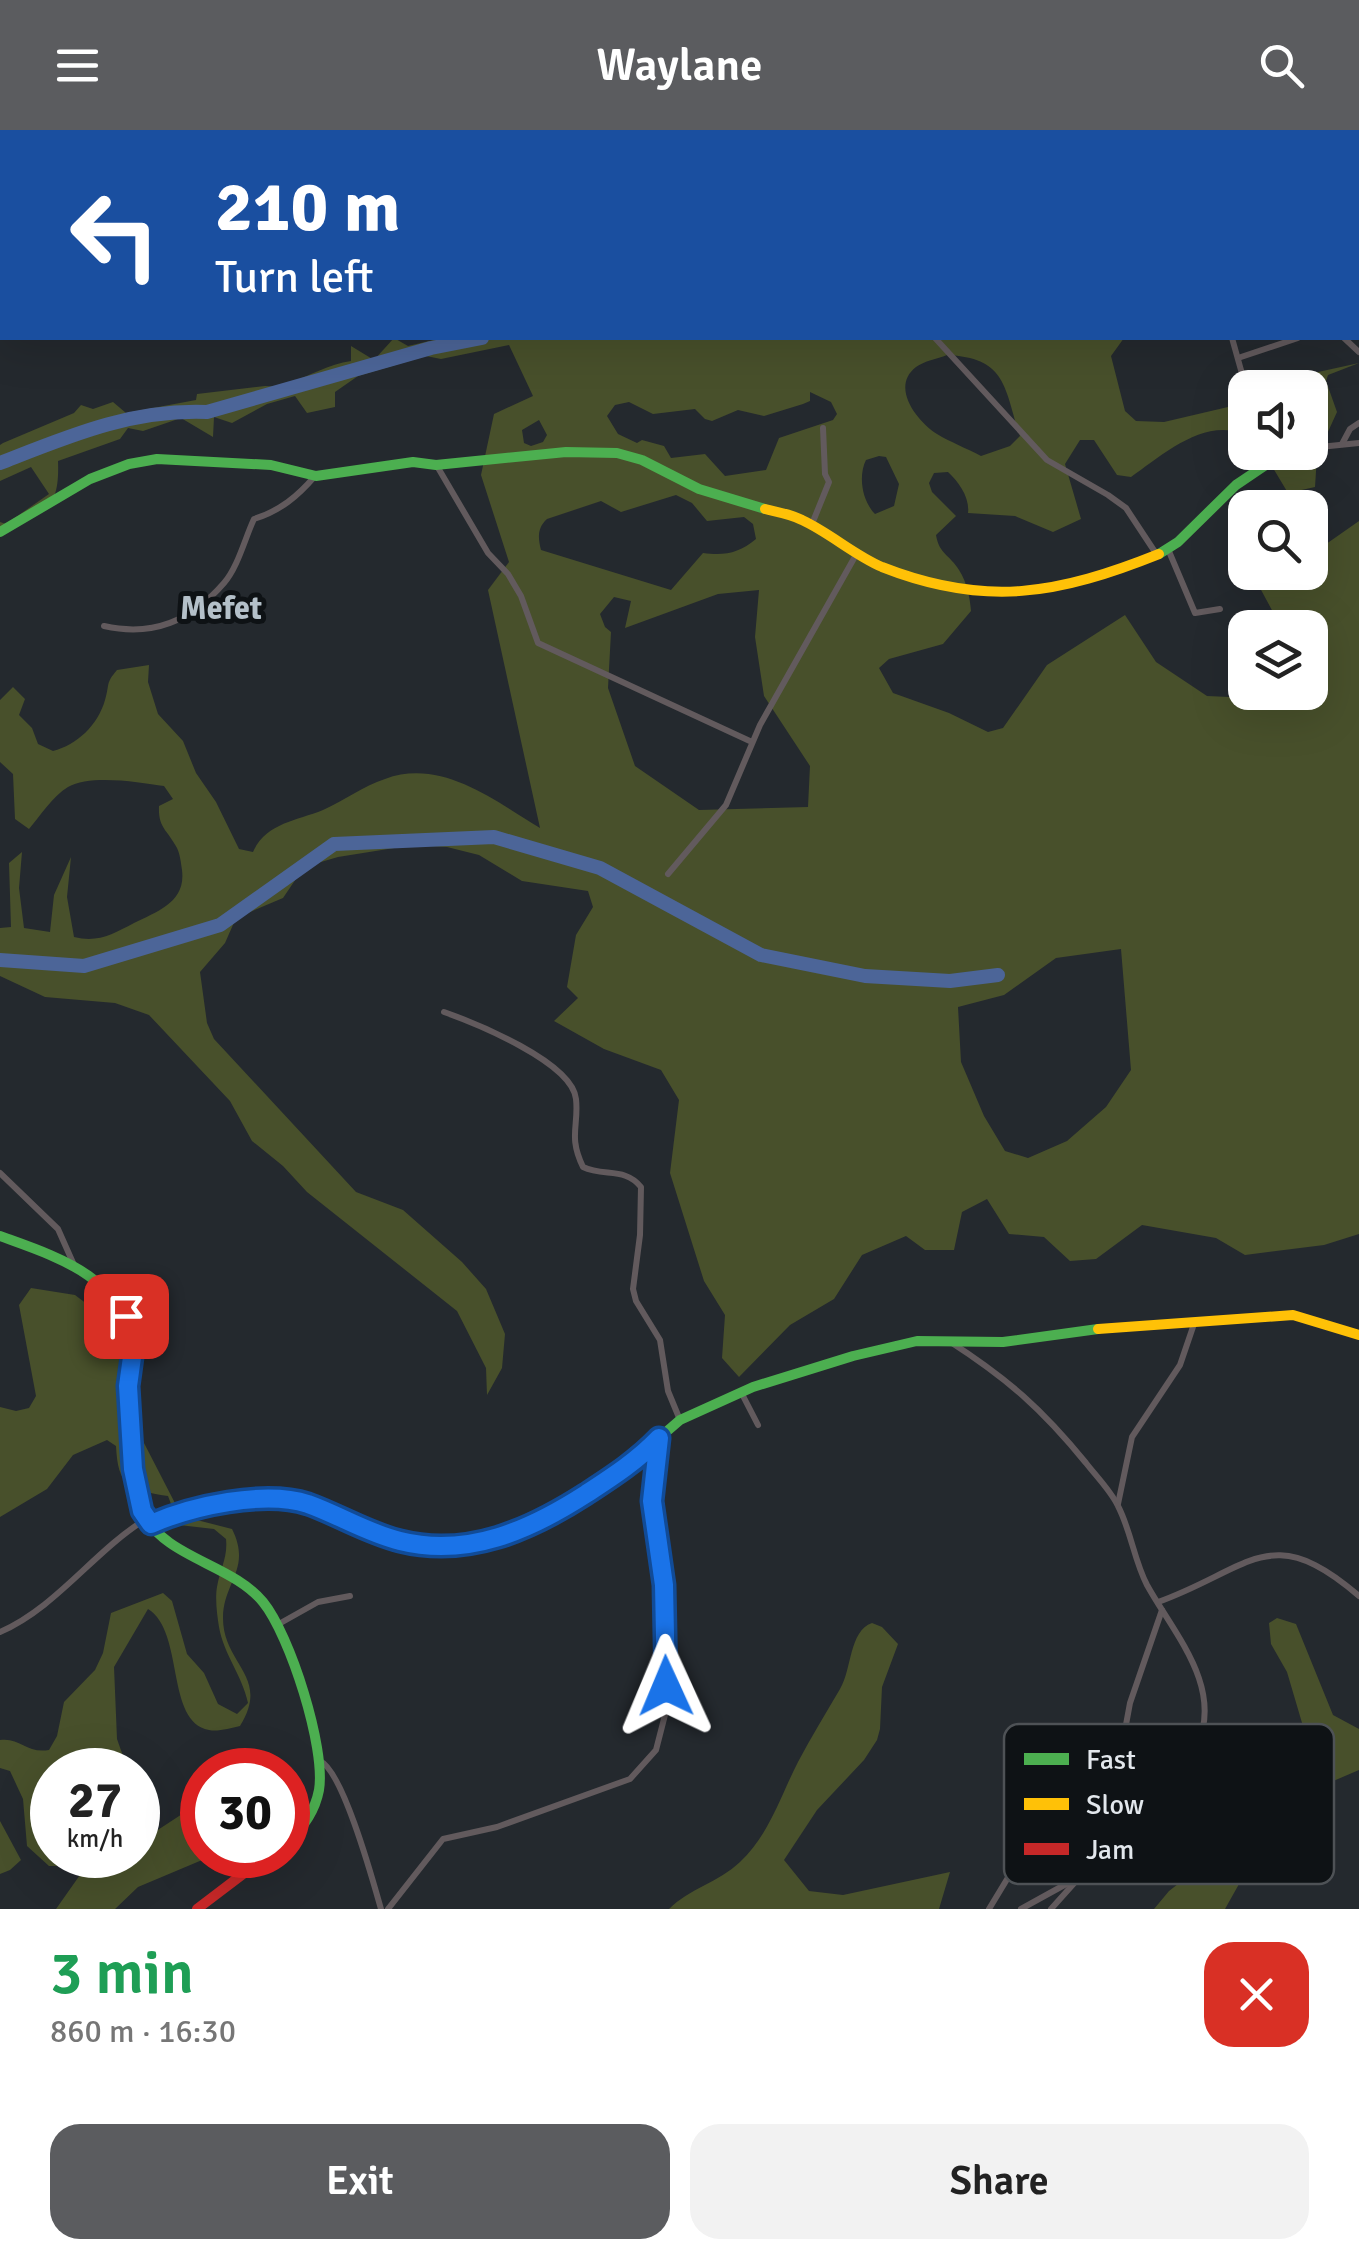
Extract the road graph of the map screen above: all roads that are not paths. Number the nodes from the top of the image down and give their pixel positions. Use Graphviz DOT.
graph roads {
  1 [pos="937,340"];
  2 [pos="1233,340"];
  3 [pos="1292,340"];
  4 [pos="1238,358"];
  5 [pos="1241,370"];
  6 [pos="1359,423"];
  7 [pos="823,428"];
  8 [pos="1359,443"];
  9 [pos="1342,444"];
  10 [pos="1328,446"];
  11 [pos="436,464"];
  12 [pos="1258,470"];
  13 [pos="316,476"];
  14 [pos="812,524"];
  15 [pos="0,532"];
  16 [pos="1162,552"];
  17 [pos="857,553"];
  18 [pos="1220,609"];
  19 [pos="104,626"];
  20 [pos="752,742"];
  21 [pos="668,874"];
  22 [pos="444,1012"];
  23 [pos="0,1173"];
  24 [pos="0,1236"];
  25 [pos="75,1266"];
  26 [pos="1195,1321"];
  27 [pos="1359,1335"];
  28 [pos="947,1340"];
  29 [pos="741,1392"];
  30 [pos="680,1420"];
  31 [pos="758,1426"];
  32 [pos="659,1438"];
  33 [pos="1118,1505"];
  34 [pos="149,1521"];
  35 [pos="350,1596"];
  36 [pos="1359,1596"];
  37 [pos="1160,1605"];
  38 [pos="277,1625"];
  39 [pos="0,1632"];
  40 [pos="1126,1724"];
  41 [pos="1204,1724"];
  42 [pos="319,1760"];
  43 [pos="310,1814"];
  44 [pos="238,1878"];
  45 [pos="1004,1884"];
  46 [pos="1067,1884"];
  47 [pos="1072,1884"];
  48 [pos="198,1909"];
  49 [pos="384,1909"];
  50 [pos="989,1909"];
  51 [pos="1021,1909"];
  52 [pos="1051,1909"];
  1 -- 16 [label="street"];
  2 -- 4 [label="street"];
  3 -- 4 [label="street"];
  4 -- 5 [label="street"];
  6 -- 9 [label="street"];
  7 -- 14 [label="street"];
  8 -- 9 [label="street"];
  9 -- 10 [label="street"];
  11 -- 13 [label="street"];
  11 -- 14 [label="street"];
  11 -- 20 [label="street"];
  12 -- 16 [label="street"];
  13 -- 15 [label="street"];
  13 -- 19 [label="street"];
  14 -- 17 [label="street"];
  16 -- 17 [label="street"];
  16 -- 18 [label="street"];
  17 -- 20 [label="street"];
  20 -- 21 [label="street"];
  22 -- 30 [label="street"];
  23 -- 25 [label="street"];
  24 -- 25 [label="street"];
  25 -- 34 [label="street"];
  26 -- 27 [label="street"];
  26 -- 28 [label="street"];
  26 -- 33 [label="street"];
  28 -- 29 [label="street"];
  28 -- 33 [label="street"];
  29 -- 30 [label="street"];
  29 -- 31 [label="street"];
  30 -- 32 [label="street"];
  32 -- 34 [label="street"];
  32 -- 49 [label="street"];
  33 -- 37 [label="street"];
  34 -- 38 [label="street"];
  34 -- 39 [label="street"];
  35 -- 38 [label="street"];
  36 -- 37 [label="street"];
  37 -- 40 [label="street"];
  37 -- 41 [label="street"];
  38 -- 42 [label="street"];
  42 -- 43 [label="street"];
  42 -- 49 [label="street"];
  44 -- 48 [label="street"];
  45 -- 50 [label="street"];
  46 -- 51 [label="street"];
  47 -- 52 [label="street"];
}
